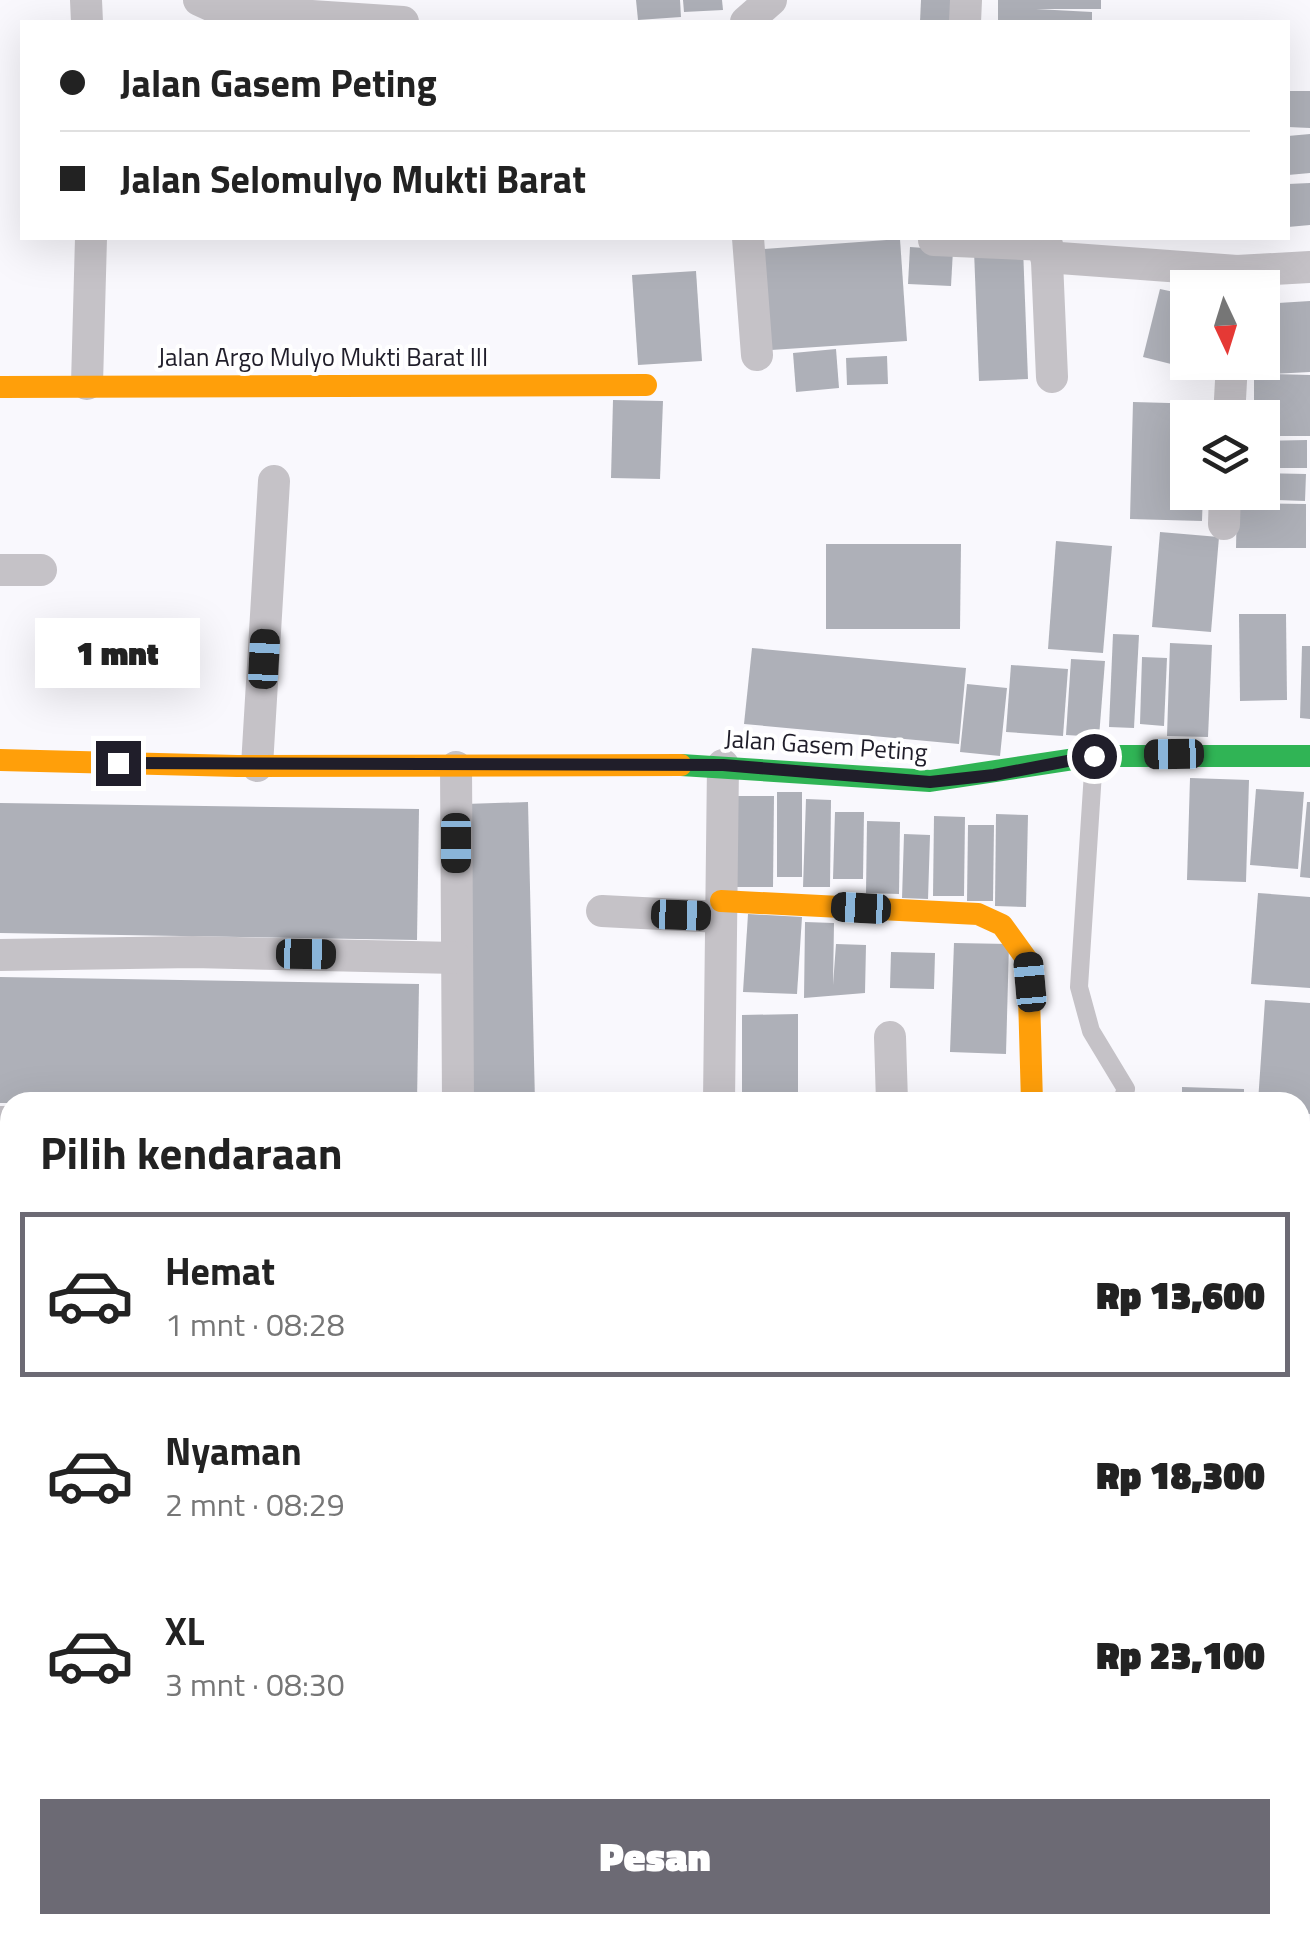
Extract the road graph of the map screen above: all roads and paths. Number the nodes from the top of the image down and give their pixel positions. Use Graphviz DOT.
graph roads {
  1 [pos="200,0"];
  2 [pos="771,0"];
  3 [pos="372,20"];
  4 [pos="748,20"];
  5 [pos="91,240"];
  6 [pos="748,240"];
  7 [pos="934,240"];
  8 [pos="1046,247"];
  9 [pos="1310,267"];
  10 [pos="1183,270"];
  11 [pos="1280,272"];
  12 [pos="758,355"];
  13 [pos="1052,377"];
  14 [pos="88,384"];
  15 [pos="646,385"];
  16 [pos="0,387"];
  17 [pos="274,481"];
  18 [pos="0,570"];
  19 [pos="40,570"];
  20 [pos="1094,756"];
  21 [pos="1310,756"];
  22 [pos="0,760"];
  23 [pos="723,765"];
  24 [pos="257,766"];
  25 [pos="456,767"];
  26 [pos="721,909"];
  27 [pos="602,912"];
  28 [pos="0,955"];
  29 [pos="456,958"];
  30 [pos="890,1037"];
  31 [pos="458,1092"];
  32 [pos="718,1092"];
  33 [pos="892,1092"];
  34 [pos="1032,1092"];
  35 [pos="1125,1092"];
  1 -- 3 [label="street"];
  2 -- 4 [label="street"];
  5 -- 14 [label="street"];
  6 -- 12 [label="street"];
  7 -- 8 [label="street"];
  8 -- 10 [label="street"];
  8 -- 13 [label="street"];
  9 -- 11 [label="street"];
  14 -- 15 [label="street, Jalan Argo Mulyo Mukti Barat III"];
  14 -- 16 [label="street, Jalan Argo Mulyo Mukti Barat III"];
  17 -- 24 [label="street"];
  18 -- 19 [label="street"];
  20 -- 21 [label="street, Jalan Gasem Peting"];
  20 -- 23 [label="street, Jalan Gasem Peting"];
  20 -- 35 [label="lane"];
  22 -- 24 [label="street, Jalan Gasem Peting"];
  23 -- 25 [label="street, Jalan Gasem Peting"];
  23 -- 26 [label="street"];
  24 -- 25 [label="street, Jalan Gasem Peting"];
  25 -- 29 [label="street"];
  26 -- 27 [label="street"];
  26 -- 32 [label="street"];
  26 -- 34 [label="street"];
  28 -- 29 [label="street"];
  29 -- 31 [label="street"];
  30 -- 33 [label="street"];
}
